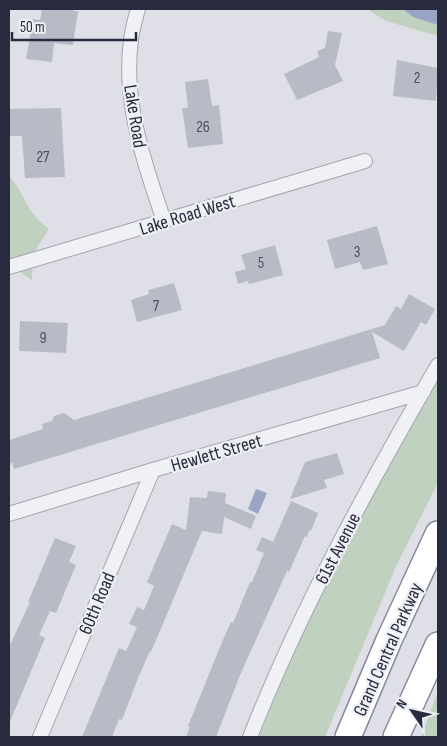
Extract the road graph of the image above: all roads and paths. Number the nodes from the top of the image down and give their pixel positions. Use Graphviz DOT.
graph roads {
  1 [pos="138,9"];
  2 [pos="365,161"];
  3 [pos="164,220"];
  4 [pos="9,267"];
  5 [pos="438,365"];
  6 [pos="423,392"];
  7 [pos="153,470"];
  8 [pos="9,514"];
  9 [pos="438,534"];
  10 [pos="438,645"];
  11 [pos="40,737"];
  12 [pos="250,737"];
  13 [pos="348,737"];
  14 [pos="396,737"];
  1 -- 3 [label="street, Lake Road"];
  2 -- 3 [label="street, Lake Road West"];
  3 -- 4 [label="street, Lake Road West"];
  5 -- 6 [label="street, 61st Avenue"];
  6 -- 7 [label="street, Hewlett Street"];
  6 -- 12 [label="street, 61st Avenue"];
  7 -- 8 [label="street, Hewlett Street"];
  7 -- 11 [label="street, 60th Road"];
  9 -- 13 [label="highway, Grand Central Parkway"];
  10 -- 14 [label="highway"];
}
